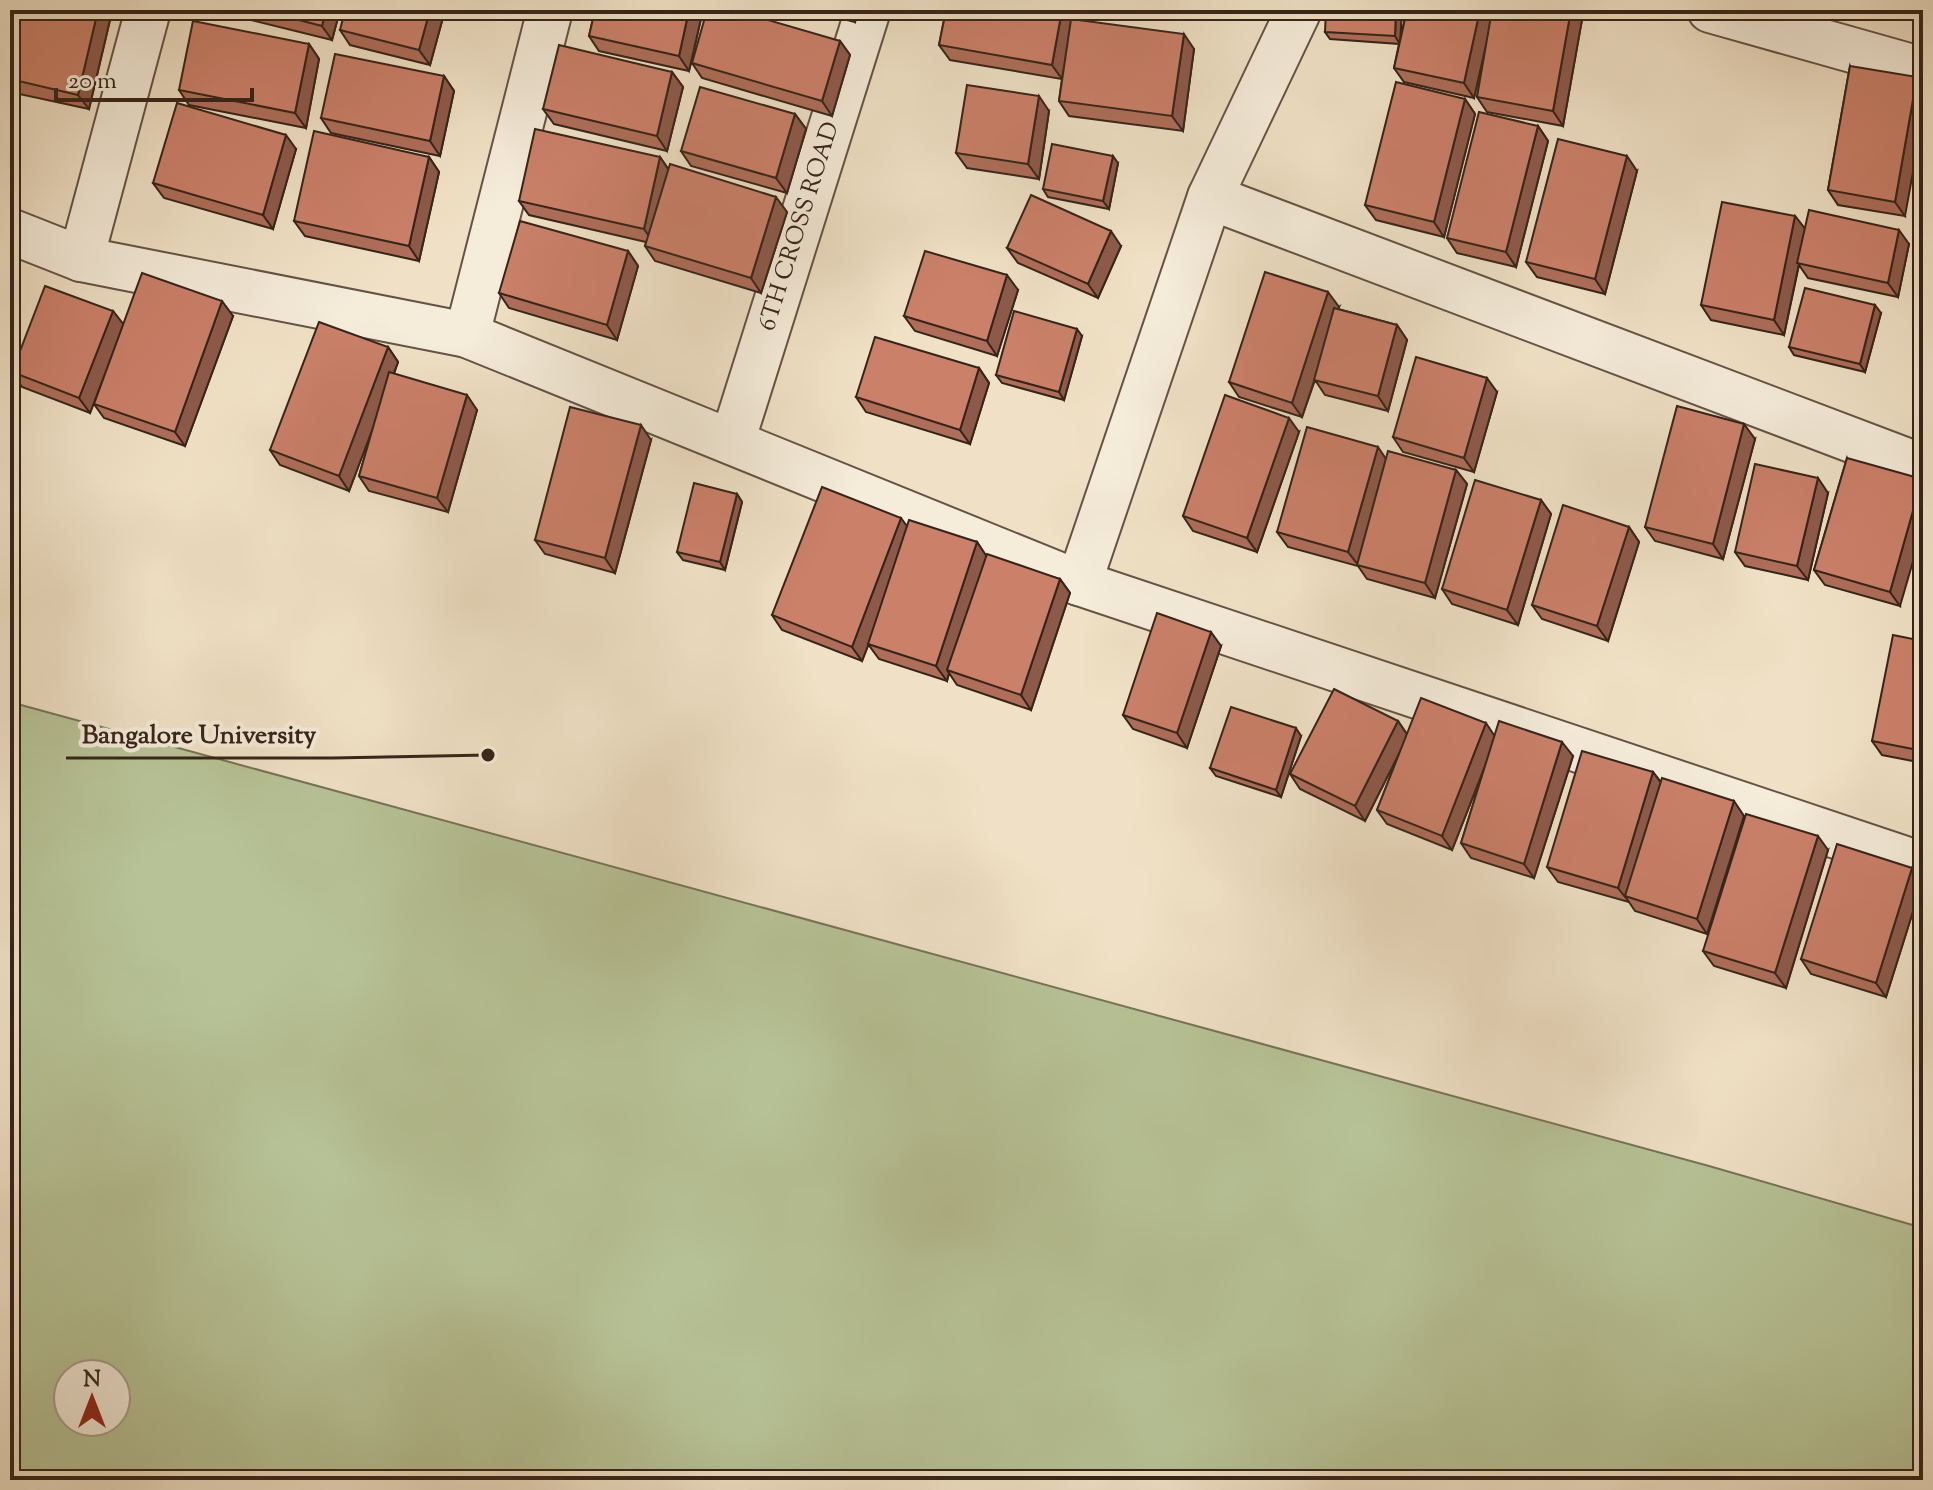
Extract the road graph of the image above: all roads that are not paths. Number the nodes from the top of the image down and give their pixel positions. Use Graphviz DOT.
graph roads {
  1 [pos="148,10"];
  2 [pos="550,10"];
  3 [pos="868,10"];
  4 [pos="1299,10"];
  5 [pos="1710,10"];
  6 [pos="1923,70"];
  7 [pos="1210,197"];
  8 [pos="10,231"];
  9 [pos="81,259"];
  10 [pos="467,335"];
  11 [pos="732,442"];
  12 [pos="1923,467"];
  13 [pos="1079,583"];
  14 [pos="1923,865"];
  1 -- 9 [label="street"];
  2 -- 10 [label="street"];
  3 -- 11 [label="street, 6TH CROSS ROAD"];
  4 -- 7 [label="street"];
  5 -- 6 [label="street"];
  7 -- 12 [label="street"];
  7 -- 13 [label="street"];
  8 -- 9 [label="street"];
  9 -- 10 [label="street"];
  10 -- 11 [label="street"];
  11 -- 13 [label="street"];
  13 -- 14 [label="street"];
}
